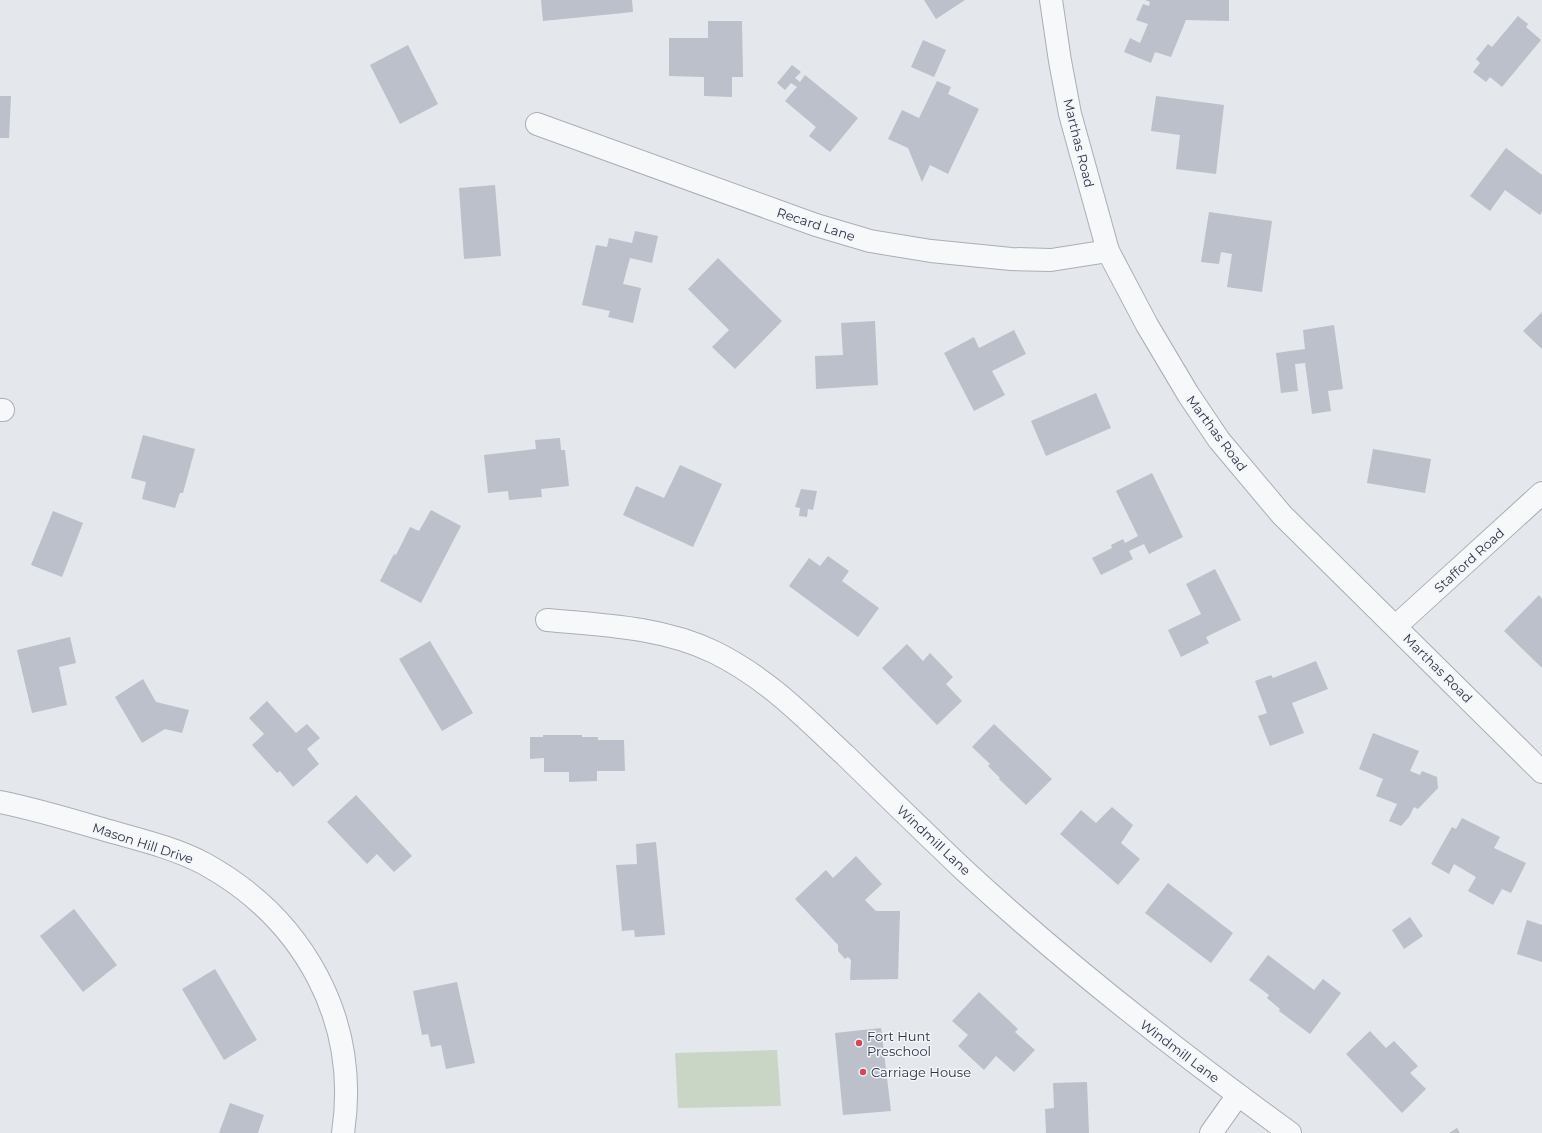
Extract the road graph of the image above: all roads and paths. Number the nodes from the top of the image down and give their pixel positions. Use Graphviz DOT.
graph roads {
  1 [pos="1051,0"];
  2 [pos="537,124"];
  3 [pos="1108,251"];
  4 [pos="1542,493"];
  5 [pos="547,620"];
  6 [pos="1396,626"];
  7 [pos="1542,772"];
  8 [pos="0,802"];
  9 [pos="1238,1095"];
  10 [pos="343,1133"];
  11 [pos="1211,1133"];
  12 [pos="1290,1133"];
  1 -- 3 [label="street, Marthas Road"];
  2 -- 3 [label="street, Recard Lane"];
  3 -- 6 [label="street, Marthas Road"];
  4 -- 6 [label="street, Stafford Road"];
  5 -- 9 [label="street, Windmill Lane"];
  6 -- 7 [label="street, Marthas Road"];
  8 -- 10 [label="street, Mason Hill Drive"];
  9 -- 11 [label="street"];
  9 -- 12 [label="street, Windmill Lane"];
}
